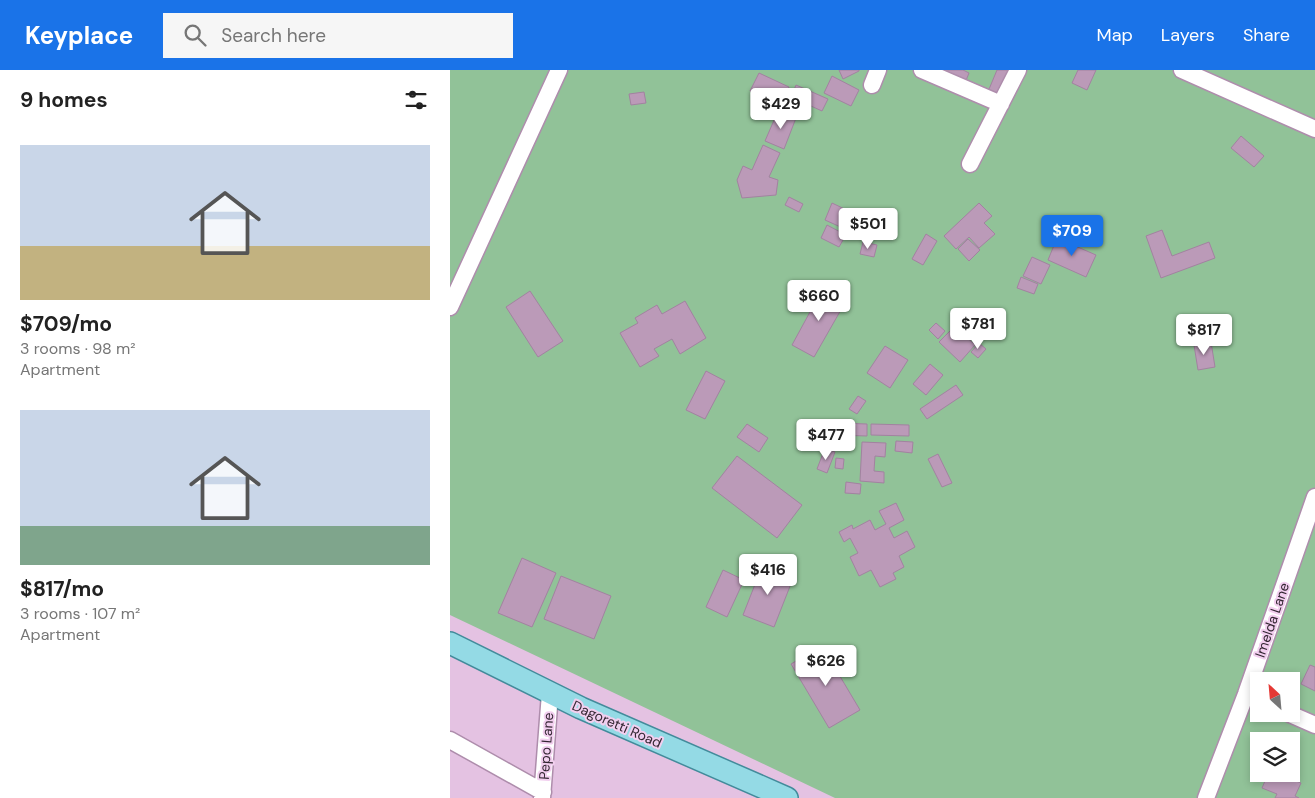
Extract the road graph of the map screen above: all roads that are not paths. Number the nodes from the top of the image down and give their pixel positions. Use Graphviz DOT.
graph roads {
  1 [pos="560,70"];
  2 [pos="922,70"];
  3 [pos="1018,70"];
  4 [pos="1182,70"];
  5 [pos="1001,104"];
  6 [pos="1315,129"];
  7 [pos="970,164"];
  8 [pos="450,307"];
  9 [pos="1315,497"];
  10 [pos="450,644"];
  11 [pos="1260,672"];
  12 [pos="550,693"];
  13 [pos="1250,701"];
  14 [pos="1300,718"];
  15 [pos="1315,725"];
  16 [pos="450,740"];
  17 [pos="542,795"];
  18 [pos="787,798"];
  19 [pos="1206,798"];
  1 -- 8 [label="street"];
  2 -- 5 [label="street"];
  3 -- 5 [label="street"];
  4 -- 6 [label="street"];
  5 -- 7 [label="street"];
  9 -- 11 [label="street, Imelda Lane"];
  10 -- 12 [label="main road, Dagoretti Road"];
  12 -- 17 [label="street, Pepo Lane"];
  12 -- 18 [label="main road, Dagoretti Road"];
  13 -- 19 [label="street, Imelda Lane"];
  14 -- 15 [label="street"];
  16 -- 17 [label="street"];
}
